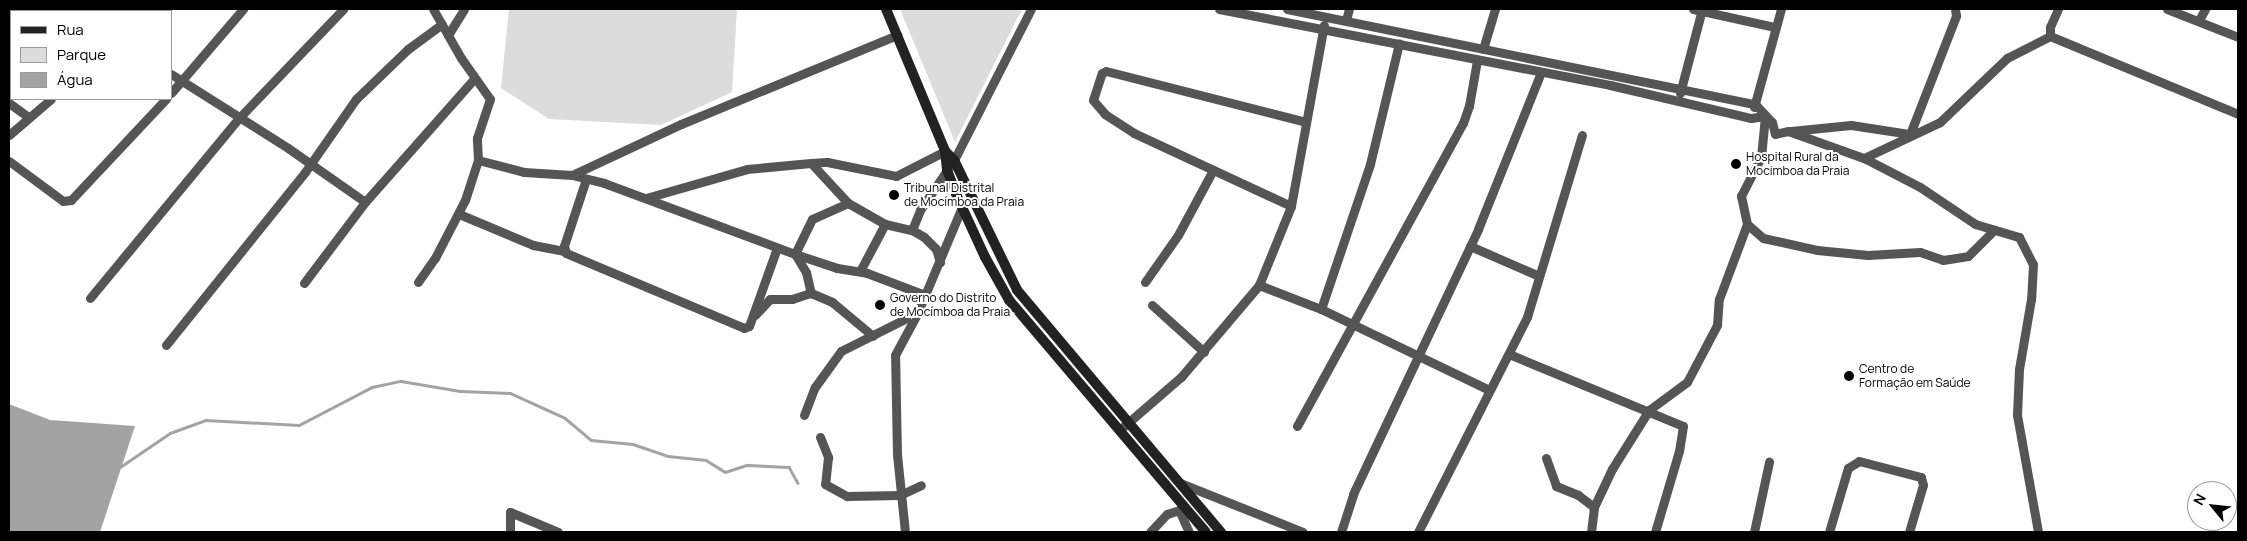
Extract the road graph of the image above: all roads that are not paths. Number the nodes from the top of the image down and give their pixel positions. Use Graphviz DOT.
graph roads {
  1 [pos="243,9"];
  2 [pos="343,9"];
  3 [pos="433,9"];
  4 [pos="464,9"];
  5 [pos="886,9"];
  6 [pos="1031,9"];
  7 [pos="1219,9"];
  8 [pos="1287,9"];
  9 [pos="1349,9"];
  10 [pos="1494,9"];
  11 [pos="1699,9"];
  12 [pos="1781,9"];
  13 [pos="1956,9"];
  14 [pos="2058,9"];
  15 [pos="2168,9"];
  16 [pos="2205,9"];
  17 [pos="1326,16"];
  18 [pos="1346,20"];
  19 [pos="2199,20"];
  20 [pos="442,24"];
  21 [pos="1775,27"];
  22 [pos="1323,29"];
  23 [pos="448,35"];
  24 [pos="897,35"];
  25 [pos="2050,36"];
  26 [pos="2238,37"];
  27 [pos="1399,43"];
  28 [pos="1483,49"];
  29 [pos="1476,60"];
  30 [pos="1541,72"];
  31 [pos="172,75"];
  32 [pos="474,78"];
  33 [pos="181,82"];
  34 [pos="1681,89"];
  35 [pos="172,92"];
  36 [pos="50,100"];
  37 [pos="165,100"];
  38 [pos="1678,101"];
  39 [pos="9,103"];
  40 [pos="1755,104"];
  41 [pos="2238,114"];
  42 [pos="1765,116"];
  43 [pos="28,117"];
  44 [pos="239,118"];
  45 [pos="1751,118"];
  46 [pos="1306,122"];
  47 [pos="1788,132"];
  48 [pos="1910,134"];
  49 [pos="9,135"];
  50 [pos="1582,135"];
  51 [pos="945,151"];
  52 [pos="1864,158"];
  53 [pos="478,160"];
  54 [pos="954,160"];
  55 [pos="9,161"];
  56 [pos="811,163"];
  57 [pos="311,164"];
  58 [pos="947,170"];
  59 [pos="1213,170"];
  60 [pos="572,175"];
  61 [pos="586,179"];
  62 [pos="646,198"];
  63 [pos="366,202"];
  64 [pos="848,203"];
  65 [pos="1291,206"];
  66 [pos="962,208"];
  67 [pos="459,214"];
  68 [pos="885,224"];
  69 [pos="1747,224"];
  70 [pos="912,230"];
  71 [pos="1994,230"];
  72 [pos="1470,246"];
  73 [pos="777,248"];
  74 [pos="564,250"];
  75 [pos="795,254"];
  76 [pos="940,262"];
  77 [pos="860,272"];
  78 [pos="1539,276"];
  79 [pos="418,282"];
  80 [pos="1145,282"];
  81 [pos="304,283"];
  82 [pos="1260,285"];
  83 [pos="811,293"];
  84 [pos="925,295"];
  85 [pos="90,298"];
  86 [pos="1152,305"];
  87 [pos="1321,309"];
  88 [pos="917,314"];
  89 [pos="749,326"];
  90 [pos="1354,326"];
  91 [pos="873,336"];
  92 [pos="166,345"];
  93 [pos="1204,352"];
  94 [pos="1509,354"];
  95 [pos="1417,356"];
  96 [pos="1489,390"];
  97 [pos="1649,410"];
  98 [pos="804,415"];
  99 [pos="1129,422"];
  100 [pos="1297,426"];
  101 [pos="1119,430"];
  102 [pos="820,437"];
  103 [pos="1546,458"];
  104 [pos="1769,462"];
  105 [pos="1180,483"];
  106 [pos="921,485"];
  107 [pos="900,495"];
  108 [pos="1594,508"];
  109 [pos="510,532"];
  110 [pos="558,532"];
  111 [pos="905,532"];
  112 [pos="1150,532"];
  113 [pos="1189,532"];
  114 [pos="1206,532"];
  115 [pos="1222,532"];
  116 [pos="1303,532"];
  117 [pos="1341,532"];
  118 [pos="1418,532"];
  119 [pos="1591,532"];
  120 [pos="1655,532"];
  121 [pos="1754,532"];
  122 [pos="1829,532"];
  123 [pos="1909,532"];
  124 [pos="2038,532"];
  1 -- 33 [label="street"];
  2 -- 44 [label="street"];
  3 -- 20 [label="street"];
  4 -- 23 [label="street"];
  5 -- 24 [label="street"];
  6 -- 54 [label="street"];
  7 -- 22 [label="street"];
  8 -- 17 [label="street"];
  9 -- 18 [label="street"];
  10 -- 28 [label="street"];
  11 -- 21 [label="street"];
  11 -- 34 [label="street"];
  12 -- 21 [label="street"];
  13 -- 48 [label="street"];
  14 -- 25 [label="street"];
  15 -- 19 [label="street"];
  16 -- 19 [label="street"];
  17 -- 18 [label="street"];
  17 -- 22 [label="street"];
  18 -- 28 [label="street"];
  19 -- 26 [label="street"];
  20 -- 23 [label="street"];
  20 -- 57 [label="street"];
  21 -- 40 [label="street"];
  22 -- 27 [label="street"];
  22 -- 46 [label="street"];
  23 -- 32 [label="street"];
  24 -- 51 [label="street"];
  24 -- 60 [label="street"];
  25 -- 41 [label="street"];
  25 -- 48 [label="street"];
  27 -- 29 [label="street"];
  27 -- 87 [label="street"];
  28 -- 34 [label="street"];
  29 -- 30 [label="street"];
  29 -- 90 [label="street"];
  30 -- 38 [label="street"];
  30 -- 72 [label="street"];
  31 -- 33 [label="street"];
  32 -- 53 [label="street"];
  32 -- 63 [label="street"];
  33 -- 35 [label="street"];
  33 -- 44 [label="street"];
  34 -- 38 [label="street"];
  34 -- 40 [label="street"];
  36 -- 43 [label="street"];
  37 -- 55 [label="street"];
  38 -- 45 [label="street"];
  39 -- 43 [label="street"];
  40 -- 42 [label="street"];
  40 -- 45 [label="street"];
  42 -- 45 [label="street"];
  42 -- 47 [label="street"];
  42 -- 69 [label="street"];
  43 -- 49 [label="street"];
  44 -- 57 [label="street"];
  44 -- 85 [label="street"];
  46 -- 59 [label="street"];
  46 -- 65 [label="street"];
  47 -- 48 [label="street"];
  47 -- 52 [label="street"];
  48 -- 52 [label="street"];
  50 -- 78 [label="street"];
  51 -- 54 [label="street"];
  51 -- 56 [label="street"];
  51 -- 58 [label="street"];
  52 -- 71 [label="street"];
  53 -- 60 [label="street"];
  53 -- 67 [label="street"];
  54 -- 58 [label="street"];
  54 -- 99 [label="street"];
  56 -- 62 [label="street"];
  56 -- 64 [label="street"];
  57 -- 63 [label="street"];
  57 -- 92 [label="street"];
  58 -- 66 [label="street"];
  58 -- 70 [label="street"];
  59 -- 65 [label="street"];
  59 -- 80 [label="street"];
  60 -- 61 [label="street"];
  61 -- 62 [label="street"];
  61 -- 74 [label="street"];
  62 -- 73 [label="street"];
  63 -- 81 [label="street"];
  64 -- 68 [label="street"];
  64 -- 75 [label="street"];
  65 -- 82 [label="street"];
  66 -- 76 [label="street"];
  66 -- 101 [label="street"];
  67 -- 74 [label="street"];
  67 -- 79 [label="street"];
  68 -- 70 [label="street"];
  68 -- 77 [label="street"];
  69 -- 71 [label="street"];
  69 -- 97 [label="street"];
  70 -- 76 [label="street"];
  71 -- 124 [label="street"];
  72 -- 78 [label="street"];
  72 -- 95 [label="street"];
  73 -- 75 [label="street"];
  73 -- 89 [label="street"];
  74 -- 89 [label="street"];
  75 -- 77 [label="street"];
  75 -- 83 [label="street"];
  76 -- 84 [label="street"];
  77 -- 84 [label="street"];
  78 -- 94 [label="street"];
  82 -- 87 [label="street"];
  82 -- 93 [label="street"];
  83 -- 89 [label="street"];
  83 -- 91 [label="street"];
  84 -- 88 [label="street"];
  86 -- 93 [label="street"];
  87 -- 90 [label="street"];
  88 -- 91 [label="street"];
  88 -- 107 [label="street"];
  90 -- 95 [label="street"];
  90 -- 100 [label="street"];
  91 -- 98 [label="street"];
  93 -- 99 [label="street"];
  94 -- 96 [label="street"];
  94 -- 97 [label="street"];
  95 -- 96 [label="street"];
  95 -- 117 [label="street"];
  96 -- 118 [label="street"];
  97 -- 108 [label="street"];
  97 -- 120 [label="street"];
  99 -- 101 [label="street"];
  99 -- 105 [label="street"];
  101 -- 114 [label="street"];
  102 -- 107 [label="street"];
  103 -- 108 [label="street"];
  104 -- 121 [label="street"];
  105 -- 115 [label="street"];
  105 -- 116 [label="street"];
  106 -- 107 [label="street"];
  107 -- 111 [label="street"];
  108 -- 119 [label="street"];
  109 -- 110 [label="street"];
  112 -- 113 [label="street"];
  122 -- 123 [label="street"];
}
